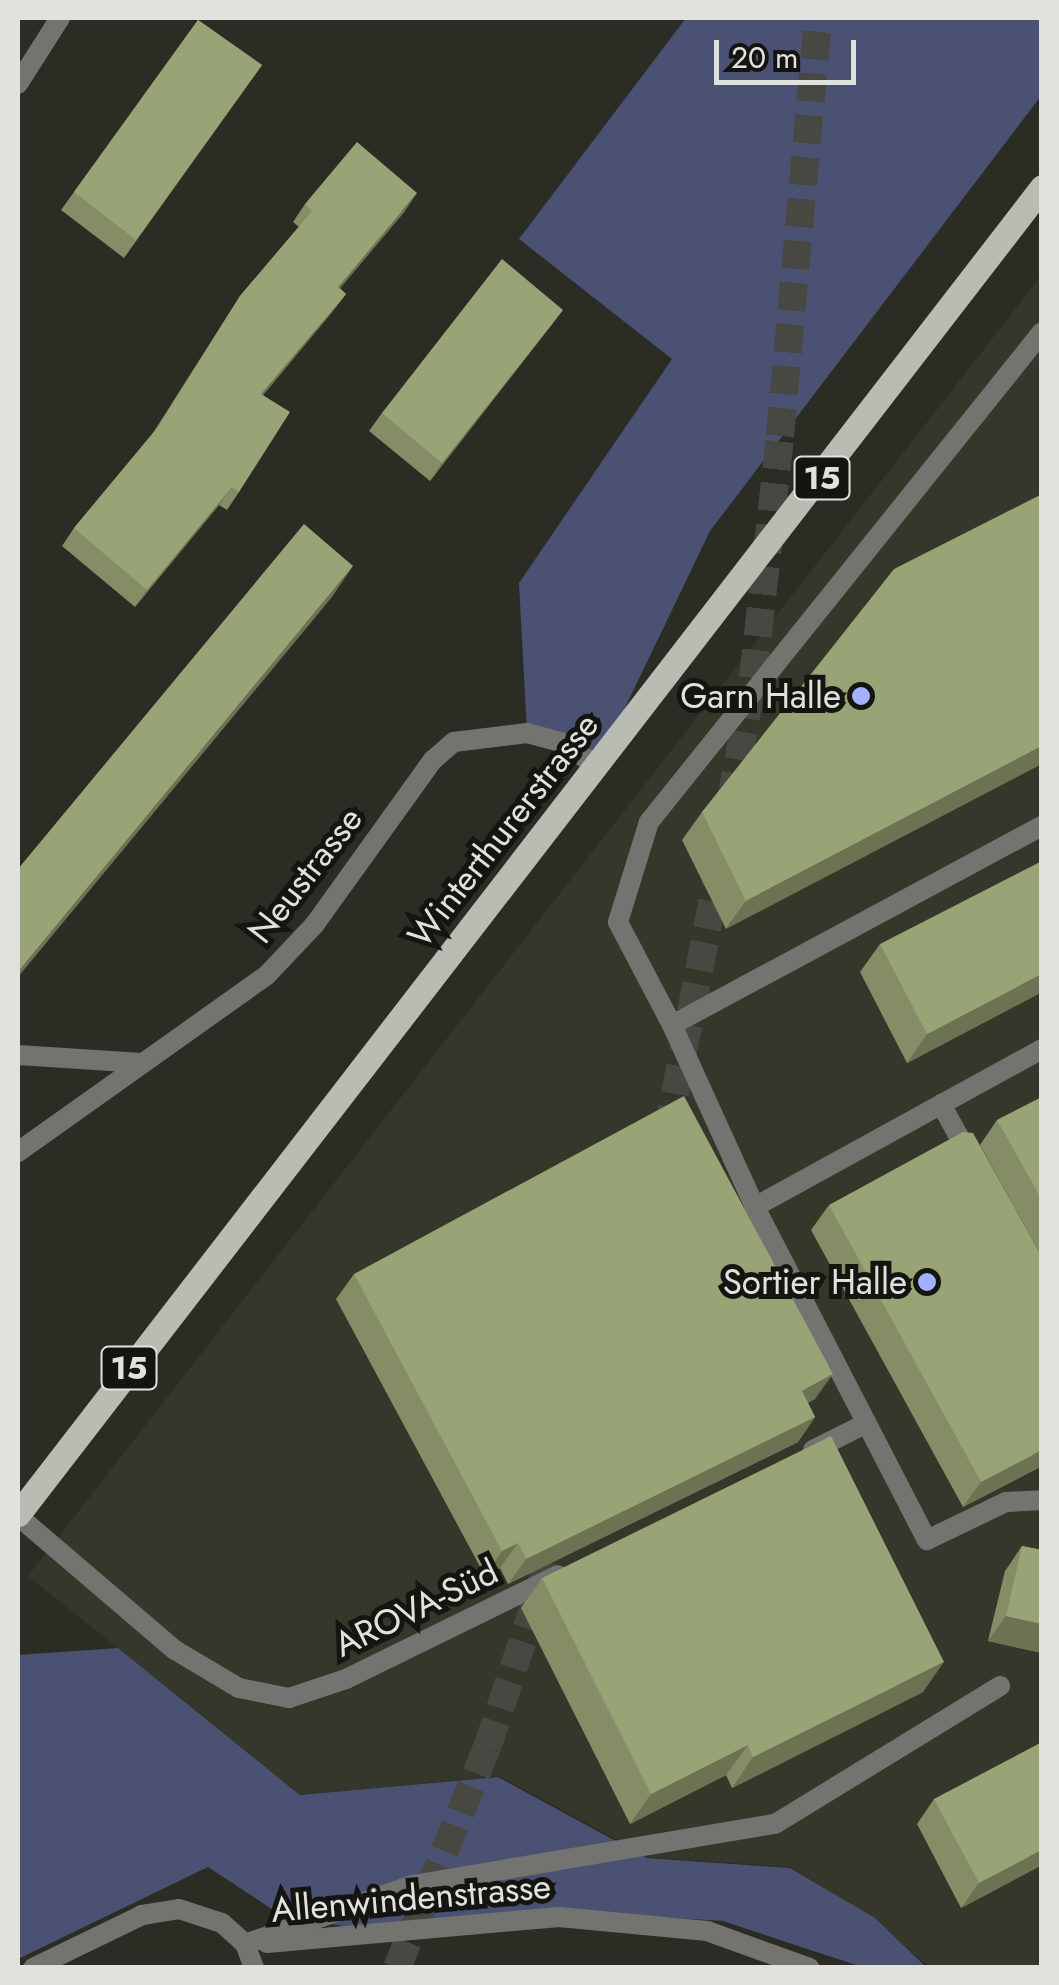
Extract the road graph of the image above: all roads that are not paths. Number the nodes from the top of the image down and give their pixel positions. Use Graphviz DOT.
graph roads {
  1 [pos="60,18"];
  2 [pos="18,84"];
  3 [pos="1042,186"];
  4 [pos="1042,332"];
  5 [pos="597,766"];
  6 [pos="1042,826"];
  7 [pos="672,1024"];
  8 [pos="1042,1049"];
  9 [pos="18,1055"];
  10 [pos="142,1063"];
  11 [pos="941,1104"];
  12 [pos="18,1152"];
  13 [pos="978,1171"];
  14 [pos="754,1207"];
  15 [pos="867,1423"];
  16 [pos="798,1457"];
  17 [pos="1042,1500"];
  18 [pos="18,1515"];
  19 [pos="572,1568"];
  20 [pos="1000,1686"];
  21 [pos="245,1944"];
  22 [pos="33,1968"];
  23 [pos="254,1968"];
  24 [pos="810,1968"];
  1 -- 2 [label="street"];
  3 -- 5 [label="main road, Winterthurerstrasse / 15"];
  4 -- 7 [label="street"];
  5 -- 10 [label="street, Neustrasse"];
  5 -- 18 [label="main road, Winterthurerstrasse / 15"];
  6 -- 7 [label="street"];
  7 -- 14 [label="street"];
  8 -- 11 [label="street"];
  9 -- 10 [label="street"];
  10 -- 12 [label="street, Neustrasse"];
  11 -- 13 [label="street"];
  11 -- 14 [label="street"];
  14 -- 15 [label="street"];
  15 -- 16 [label="street"];
  15 -- 17 [label="street"];
  18 -- 19 [label="street, AROVA-Süd"];
  20 -- 21 [label="street"];
  21 -- 22 [label="street, Allenwindenstrasse"];
  21 -- 23 [label="street"];
  21 -- 24 [label="street, Allenwindenstrasse"];
}
